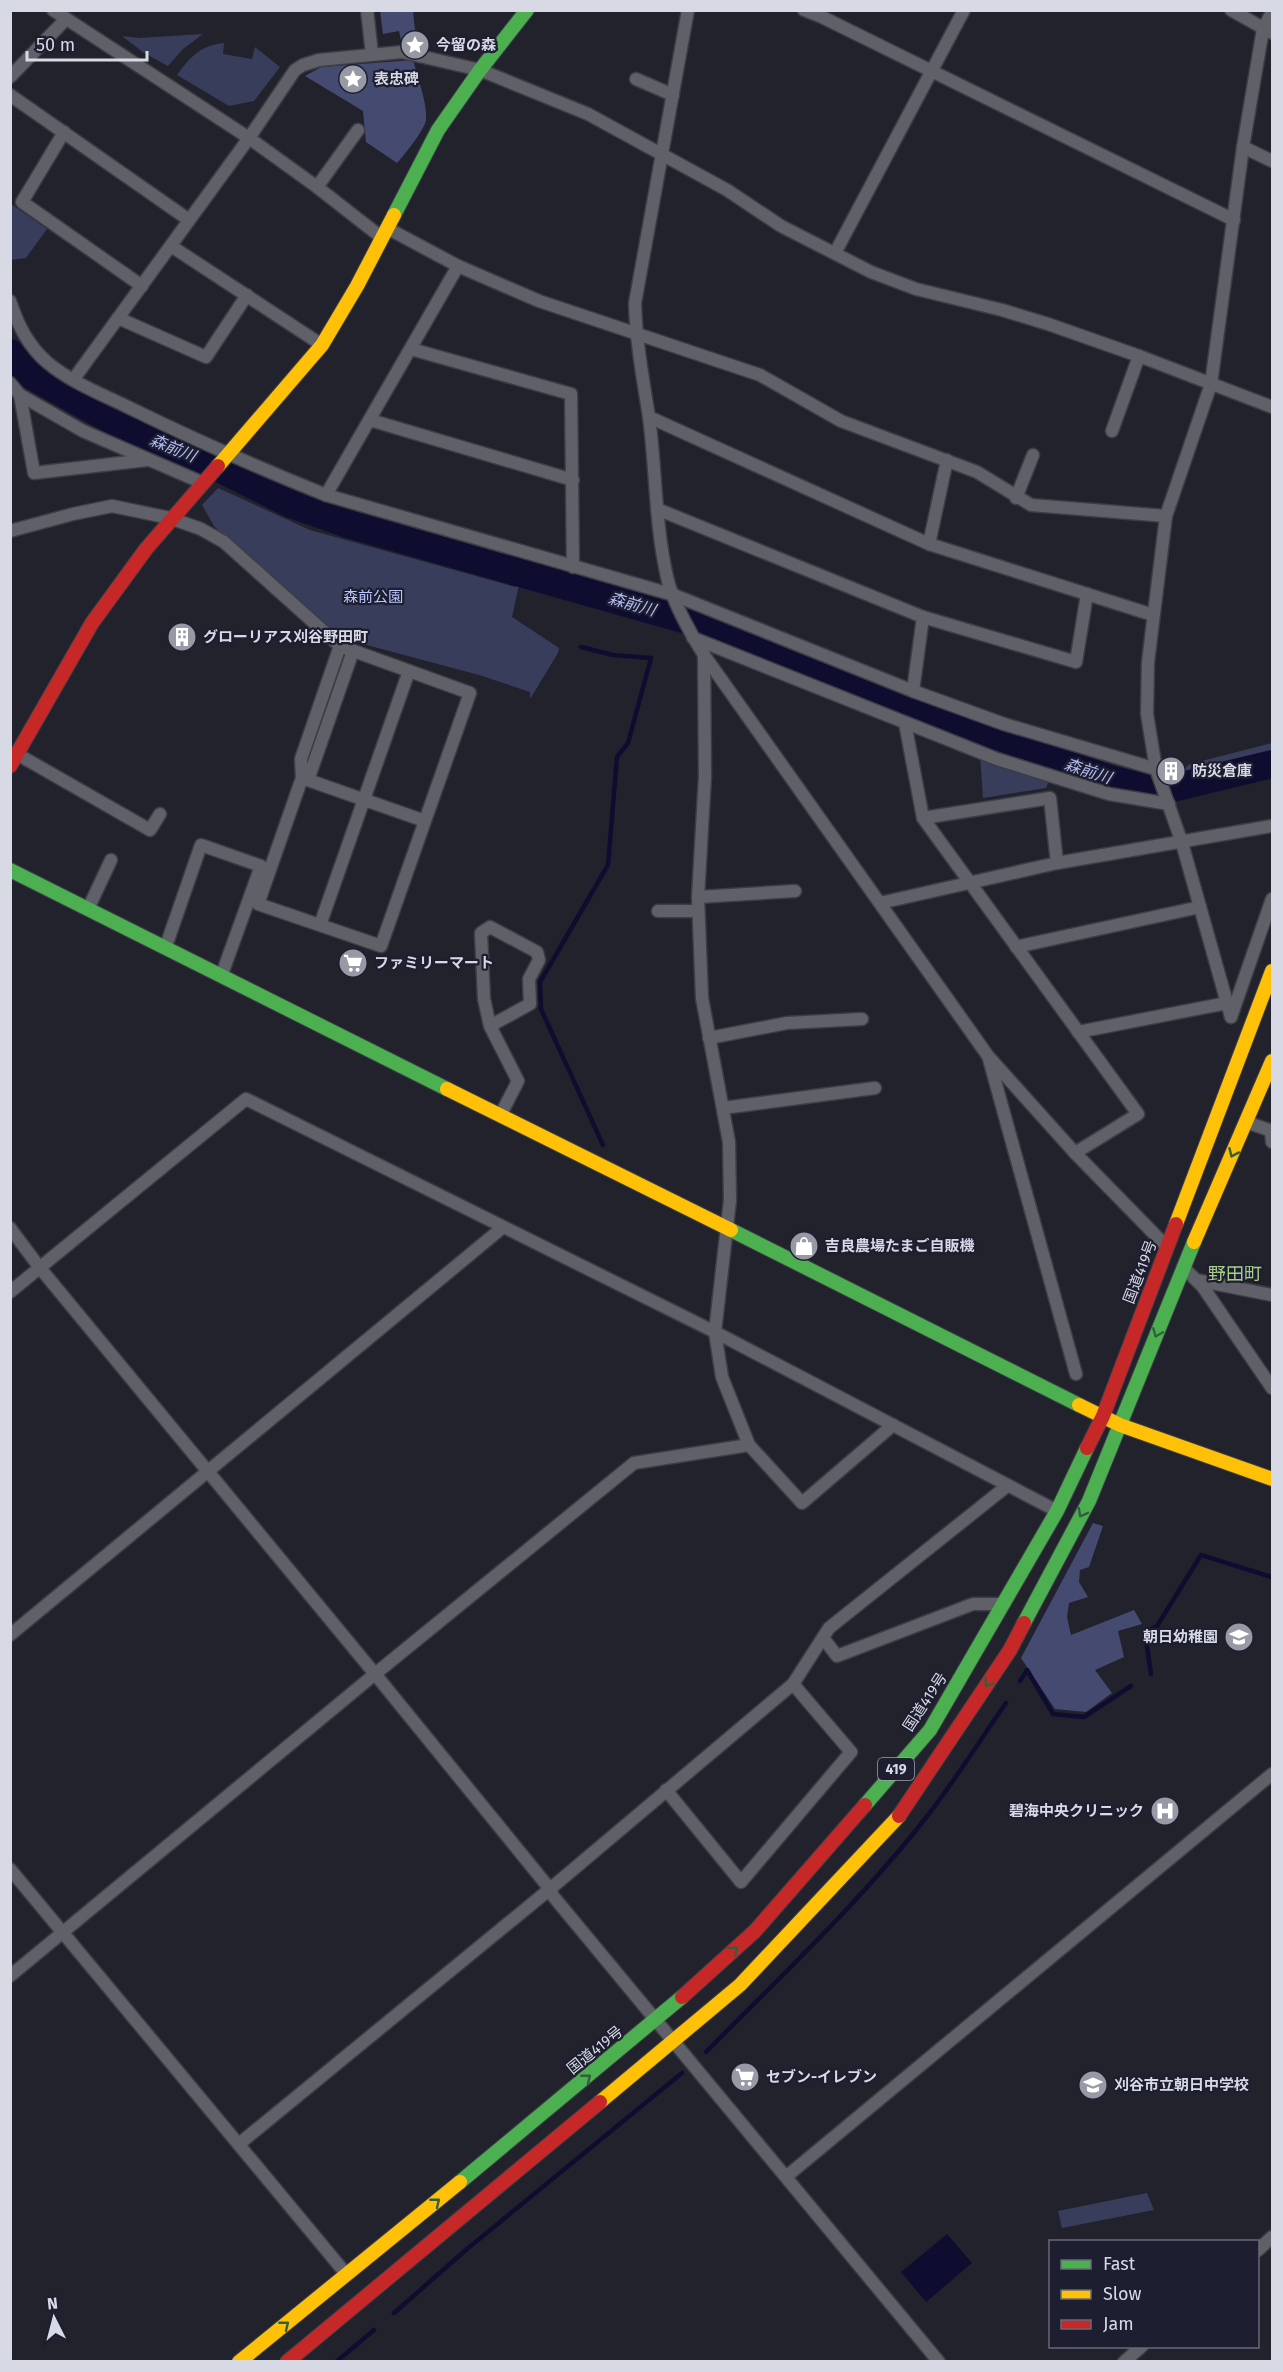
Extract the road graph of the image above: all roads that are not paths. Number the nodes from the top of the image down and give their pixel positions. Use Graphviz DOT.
graph roads {
  1 [pos="53,10"];
  2 [pos="367,10"];
  3 [pos="527,10"];
  4 [pos="688,10"];
  5 [pos="804,10"];
  6 [pos="964,10"];
  7 [pos="1231,10"];
  8 [pos="1272,12"];
  9 [pos="66,19"];
  10 [pos="1268,31"];
  11 [pos="372,54"];
  12 [pos="480,70"];
  13 [pos="930,71"];
  14 [pos="10,76"];
  15 [pos="636,79"];
  16 [pos="10,95"];
  17 [pos="673,95"];
  18 [pos="358,130"];
  19 [pos="64,132"];
  20 [pos="249,138"];
  21 [pos="1243,147"];
  22 [pos="662,156"];
  23 [pos="1272,161"];
  24 [pos="317,187"];
  25 [pos="189,220"];
  26 [pos="1234,220"];
  27 [pos="384,233"];
  28 [pos="171,246"];
  29 [pos="835,253"];
  30 [pos="458,266"];
  31 [pos="142,286"];
  32 [pos="247,295"];
  33 [pos="10,301"];
  34 [pos="118,318"];
  35 [pos="636,335"];
  36 [pos="322,345"];
  37 [pos="411,349"];
  38 [pos="1139,356"];
  39 [pos="73,380"];
  40 [pos="10,383"];
  41 [pos="1211,384"];
  42 [pos="20,395"];
  43 [pos="1272,407"];
  44 [pos="649,417"];
  45 [pos="370,420"];
  46 [pos="1112,431"];
  47 [pos="229,455"];
  48 [pos="1032,455"];
  49 [pos="148,460"];
  50 [pos="947,460"];
  51 [pos="573,480"];
  52 [pos="203,483"];
  53 [pos="326,495"];
  54 [pos="1016,498"];
  55 [pos="657,508"];
  56 [pos="1166,516"];
  57 [pos="170,518"];
  58 [pos="10,531"];
  59 [pos="929,544"];
  60 [pos="573,567"];
  61 [pos="1087,594"];
  62 [pos="674,595"];
  63 [pos="1153,615"];
  64 [pos="923,617"];
  65 [pos="693,638"];
  66 [pos="340,646"];
  67 [pos="353,651"];
  68 [pos="704,656"];
  69 [pos="409,671"];
  70 [pos="913,691"];
  71 [pos="905,723"];
  72 [pos="14,760"];
  73 [pos="1156,769"];
  74 [pos="305,779"];
  75 [pos="363,799"];
  76 [pos="1169,804"];
  77 [pos="160,814"];
  78 [pos="923,818"];
  79 [pos="425,821"];
  80 [pos="1272,826"];
  81 [pos="1182,843"];
  82 [pos="111,860"];
  83 [pos="1057,863"];
  84 [pos="10,870"];
  85 [pos="968,882"];
  86 [pos="795,891"];
  87 [pos="698,897"];
  88 [pos="1272,899"];
  89 [pos="880,903"];
  90 [pos="1200,907"];
  91 [pos="88,909"];
  92 [pos="658,911"];
  93 [pos="699,911"];
  94 [pos="320,925"];
  95 [pos="166,946"];
  96 [pos="1016,947"];
  97 [pos="1272,971"];
  98 [pos="222,974"];
  99 [pos="1227,1003"];
  100 [pos="862,1018"];
  101 [pos="490,1026"];
  102 [pos="1078,1032"];
  103 [pos="709,1038"];
  104 [pos="988,1056"];
  105 [pos="1272,1061"];
  106 [pos="876,1088"];
  107 [pos="723,1108"];
  108 [pos="501,1114"];
  109 [pos="1246,1122"];
  110 [pos="1272,1134"];
  111 [pos="1075,1153"];
  112 [pos="10,1228"];
  113 [pos="502,1228"];
  114 [pos="726,1228"];
  115 [pos="1167,1247"];
  116 [pos="1183,1267"];
  117 [pos="40,1268"];
  118 [pos="1196,1280"];
  119 [pos="10,1292"];
  120 [pos="1272,1294"];
  121 [pos="715,1332"];
  122 [pos="1076,1374"];
  123 [pos="1272,1388"];
  124 [pos="1103,1416"];
  125 [pos="893,1425"];
  126 [pos="1120,1425"];
  127 [pos="749,1445"];
  128 [pos="208,1472"];
  129 [pos="1272,1479"];
  130 [pos="1007,1486"];
  131 [pos="1057,1511"];
  132 [pos="1004,1604"];
  133 [pos="10,1635"];
  134 [pos="823,1638"];
  135 [pos="375,1674"];
  136 [pos="793,1684"];
  137 [pos="1272,1773"];
  138 [pos="666,1790"];
  139 [pos="10,1869"];
  140 [pos="550,1889"];
  141 [pos="63,1933"];
  142 [pos="10,1976"];
  143 [pos="657,2020"];
  144 [pos="675,2041"];
  145 [pos="239,2144"];
  146 [pos="787,2176"];
  147 [pos="1272,2237"];
  148 [pos="1259,2248"];
  149 [pos="346,2275"];
  150 [pos="1140,2348"];
  151 [pos="239,2361"];
  152 [pos="287,2361"];
  153 [pos="939,2361"];
  154 [pos="1124,2361"];
  1 -- 9 [label="street"];
  2 -- 11 [label="street"];
  3 -- 12 [label="main road"];
  4 -- 17 [label="street"];
  5 -- 13 [label="street"];
  6 -- 13 [label="street"];
  7 -- 10 [label="street"];
  8 -- 10 [label="street"];
  9 -- 14 [label="street"];
  9 -- 20 [label="street"];
  10 -- 21 [label="street"];
  11 -- 12 [label="street"];
  11 -- 20 [label="street"];
  12 -- 22 [label="street"];
  12 -- 27 [label="main road"];
  13 -- 26 [label="street"];
  13 -- 29 [label="street"];
  15 -- 17 [label="street"];
  16 -- 19 [label="street"];
  17 -- 22 [label="street"];
  18 -- 24 [label="street"];
  19 -- 25 [label="street"];
  19 -- 31 [label="street"];
  20 -- 24 [label="street"];
  20 -- 25 [label="street"];
  21 -- 23 [label="street"];
  21 -- 26 [label="street"];
  22 -- 29 [label="street"];
  22 -- 35 [label="street"];
  24 -- 27 [label="street"];
  25 -- 28 [label="street"];
  26 -- 41 [label="street"];
  27 -- 30 [label="street"];
  27 -- 36 [label="main road"];
  28 -- 31 [label="street"];
  28 -- 32 [label="street"];
  29 -- 38 [label="street"];
  30 -- 35 [label="street"];
  30 -- 37 [label="street"];
  31 -- 34 [label="street"];
  32 -- 34 [label="street"];
  32 -- 36 [label="street"];
  33 -- 39 [label="street"];
  34 -- 39 [label="street"];
  35 -- 44 [label="street"];
  35 -- 50 [label="street"];
  36 -- 47 [label="main road"];
  37 -- 45 [label="street"];
  37 -- 51 [label="street"];
  38 -- 41 [label="street"];
  38 -- 46 [label="street"];
  39 -- 47 [label="street"];
  40 -- 42 [label="street"];
  41 -- 43 [label="street"];
  41 -- 56 [label="street"];
  42 -- 49 [label="street"];
  42 -- 49 [label="street"];
  44 -- 55 [label="street"];
  44 -- 59 [label="street"];
  45 -- 51 [label="street"];
  45 -- 53 [label="street"];
  47 -- 52 [label="main road"];
  47 -- 53 [label="street"];
  48 -- 54 [label="street"];
  49 -- 52 [label="street"];
  50 -- 54 [label="street"];
  50 -- 59 [label="street"];
  51 -- 60 [label="street"];
  52 -- 57 [label="main road"];
  53 -- 60 [label="street"];
  54 -- 56 [label="street"];
  55 -- 62 [label="street"];
  55 -- 64 [label="street"];
  56 -- 63 [label="street"];
  57 -- 58 [label="street"];
  57 -- 66 [label="street"];
  57 -- 72 [label="main road"];
  59 -- 61 [label="street"];
  60 -- 62 [label="street"];
  61 -- 63 [label="street"];
  61 -- 64 [label="street"];
  62 -- 65 [label="street"];
  62 -- 70 [label="street"];
  63 -- 73 [label="street"];
  64 -- 70 [label="street"];
  65 -- 68 [label="street"];
  65 -- 71 [label="street"];
  66 -- 67 [label="street"];
  66 -- 74 [label="street"];
  67 -- 69 [label="street"];
  67 -- 74 [label="street"];
  68 -- 87 [label="street"];
  68 -- 89 [label="street"];
  69 -- 75 [label="street"];
  69 -- 79 [label="street"];
  70 -- 73 [label="street"];
  71 -- 76 [label="street"];
  71 -- 78 [label="street"];
  72 -- 77 [label="street"];
  73 -- 76 [label="street"];
  74 -- 75 [label="street"];
  74 -- 94 [label="street"];
  75 -- 79 [label="street"];
  75 -- 94 [label="street"];
  76 -- 81 [label="street"];
  78 -- 83 [label="street"];
  78 -- 85 [label="street"];
  79 -- 94 [label="street"];
  80 -- 81 [label="street"];
  81 -- 83 [label="street"];
  81 -- 90 [label="street"];
  82 -- 91 [label="street"];
  83 -- 85 [label="street"];
  84 -- 91 [label="main road"];
  85 -- 89 [label="street"];
  85 -- 96 [label="street"];
  86 -- 87 [label="street"];
  87 -- 93 [label="street"];
  88 -- 99 [label="street"];
  89 -- 104 [label="street"];
  90 -- 96 [label="street"];
  90 -- 99 [label="street"];
  91 -- 95 [label="main road"];
  92 -- 93 [label="street"];
  93 -- 103 [label="street"];
  95 -- 98 [label="main road"];
  95 -- 98 [label="street"];
  96 -- 102 [label="street"];
  97 -- 115 [label="main road, 国道419号 / 419"];
  98 -- 108 [label="main road"];
  99 -- 102 [label="street"];
  100 -- 103 [label="street"];
  101 -- 101 [label="street"];
  101 -- 108 [label="street"];
  102 -- 111 [label="street"];
  103 -- 107 [label="street"];
  104 -- 111 [label="street"];
  104 -- 122 [label="street"];
  105 -- 109 [label="main road, 419"];
  106 -- 107 [label="street"];
  107 -- 114 [label="street"];
  108 -- 114 [label="main road"];
  109 -- 110 [label="street"];
  109 -- 116 [label="main road, 419, one-way"];
  111 -- 115 [label="street"];
  112 -- 117 [label="street"];
  113 -- 117 [label="street"];
  113 -- 121 [label="street"];
  113 -- 128 [label="street"];
  114 -- 121 [label="street"];
  114 -- 124 [label="main road"];
  115 -- 124 [label="main road, 国道419号 / 419"];
  116 -- 118 [label="street"];
  116 -- 126 [label="main road, 419, one-way"];
  117 -- 119 [label="street"];
  117 -- 128 [label="street"];
  118 -- 120 [label="street"];
  118 -- 123 [label="street"];
  121 -- 125 [label="street"];
  121 -- 127 [label="street"];
  124 -- 126 [label="main road"];
  124 -- 131 [label="main road, 国道419号 / 419"];
  125 -- 127 [label="street"];
  125 -- 130 [label="street"];
  126 -- 129 [label="main road"];
  126 -- 144 [label="main road, 419, one-way"];
  127 -- 135 [label="street"];
  128 -- 133 [label="street"];
  128 -- 135 [label="street"];
  130 -- 131 [label="street"];
  130 -- 134 [label="street"];
  131 -- 132 [label="main road, 国道419号 / 419"];
  132 -- 134 [label="street"];
  143 -- 132 [label="main road, 国道419号 / 419, one-way"];
  134 -- 136 [label="street"];
  135 -- 140 [label="street"];
  135 -- 141 [label="street"];
  136 -- 138 [label="street"];
  136 -- 138 [label="street"];
  137 -- 146 [label="street"];
  138 -- 140 [label="street"];
  139 -- 141 [label="street"];
  140 -- 143 [label="street"];
  140 -- 145 [label="street"];
  141 -- 142 [label="street"];
  141 -- 145 [label="street"];
  143 -- 144 [label="street"];
  149 -- 143 [label="main road, 国道419号 / 419, one-way"];
  144 -- 146 [label="street"];
  144 -- 152 [label="main road, 419"];
  145 -- 149 [label="street"];
  146 -- 153 [label="street"];
  147 -- 148 [label="street"];
  151 -- 149 [label="main road, 国道419号 / 419, one-way"];
  150 -- 154 [label="street"];
}
